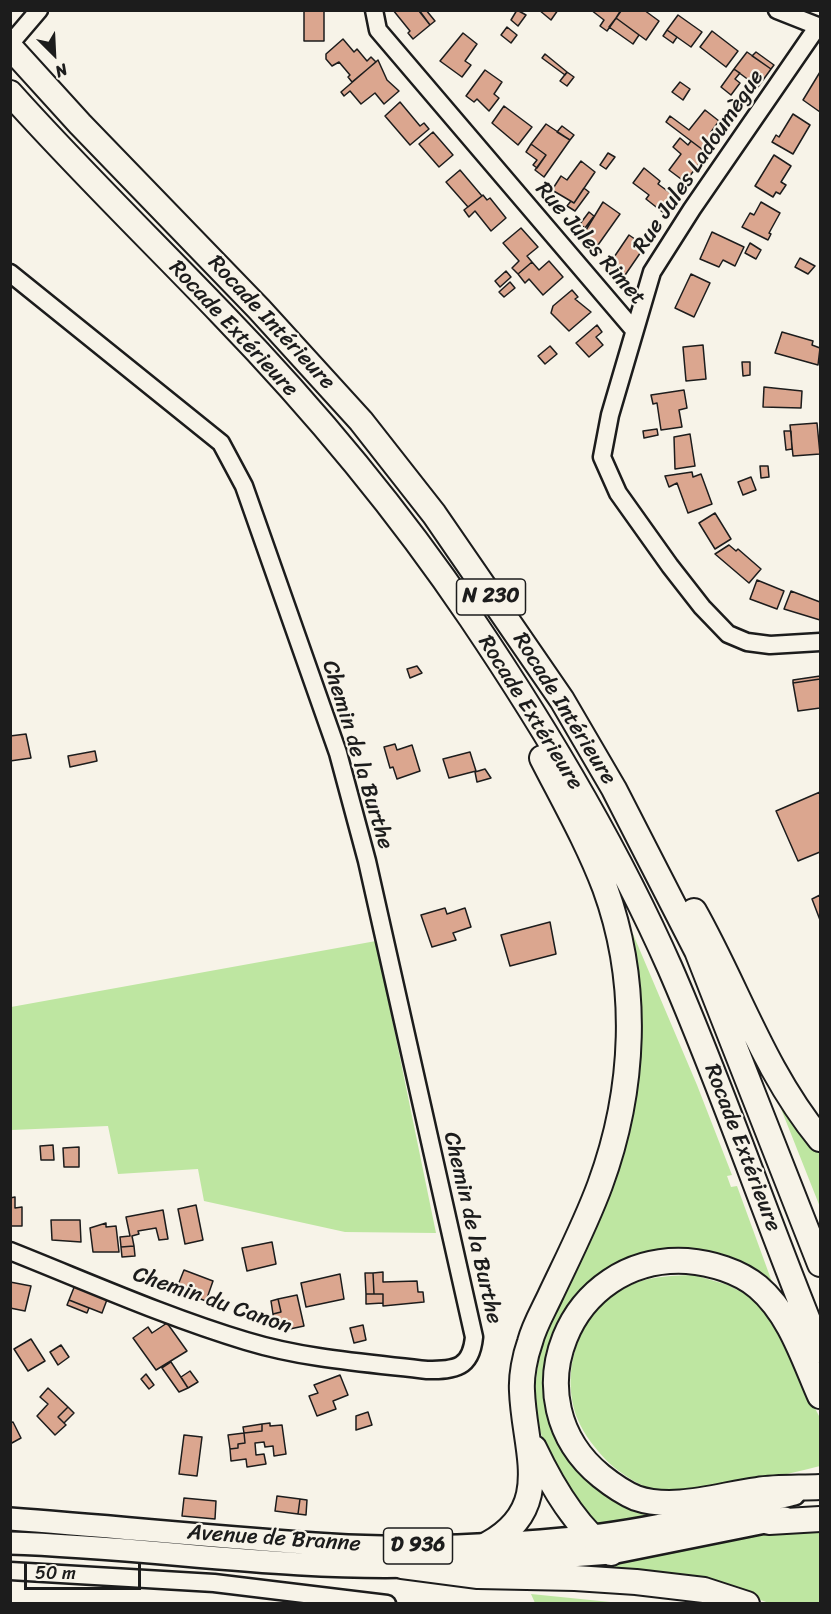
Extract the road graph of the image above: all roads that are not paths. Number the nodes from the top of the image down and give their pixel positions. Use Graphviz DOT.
graph roads {
  1 [pos="39,10"];
  2 [pos="374,10"];
  3 [pos="777,10"];
  4 [pos="819,27"];
  5 [pos="10,46"];
  6 [pos="10,93"];
  7 [pos="10,273"];
  8 [pos="634,330"];
  9 [pos="470,617"];
  10 [pos="820,642"];
  11 [pos="614,789"];
  12 [pos="820,1139"];
  13 [pos="10,1251"];
  14 [pos="818,1258"];
  15 [pos="820,1350"];
  16 [pos="472,1354"];
  17 [pos="820,1396"];
  18 [pos="528,1435"];
  19 [pos="820,1487"];
  20 [pos="820,1510"];
  21 [pos="10,1519"];
  22 [pos="820,1519"];
  23 [pos="769,1522"];
  24 [pos="591,1536"];
  25 [pos="10,1543"];
  26 [pos="488,1544"];
  27 [pos="611,1553"];
  28 [pos="402,1566"];
  29 [pos="10,1571"];
  30 [pos="387,1604"];
  31 [pos="747,1604"];
  1 -- 5 [label="street"];
  2 -- 8 [label="street, Rue Jules Rimet"];
  3 -- 4 [label="street"];
  4 -- 8 [label="street, Rue Jules Ladoumègue"];
  5 -- 11 [label="highway, Rocade Intérieure / N 230"];
  6 -- 9 [label="highway, Rocade Extérieure / N 230"];
  7 -- 16 [label="street, Chemin de la Burthe"];
  8 -- 10 [label="street, Rue Jules Rimet"];
  9 -- 15 [label="highway, Rocade Extérieure / N 230"];
  9 -- 18 [label="highway"];
  11 -- 12 [label="highway"];
  11 -- 14 [label="highway, Rocade Intérieure / N 230"];
  13 -- 16 [label="street, Chemin du Canon"];
  17 -- 19 [label="highway"];
  18 -- 24 [label="highway"];
  18 -- 26 [label="highway"];
  19 -- 24 [label="main road, Avenue de Branne / D 936"];
  20 -- 23 [label="main road, Avenue de Branne / D 936"];
  21 -- 26 [label="main road, Avenue de Branne / D 936"];
  22 -- 23 [label="highway"];
  23 -- 27 [label="main road, Avenue de Branne / D 936"];
  24 -- 26 [label="main road, Avenue de Branne / D 936"];
  24 -- 27 [label="highway"];
  25 -- 28 [label="main road, Avenue de Branne / D 936"];
  27 -- 28 [label="main road, Avenue de Branne / D 936"];
  28 -- 31 [label="highway"];
  29 -- 30 [label="street"];
}
